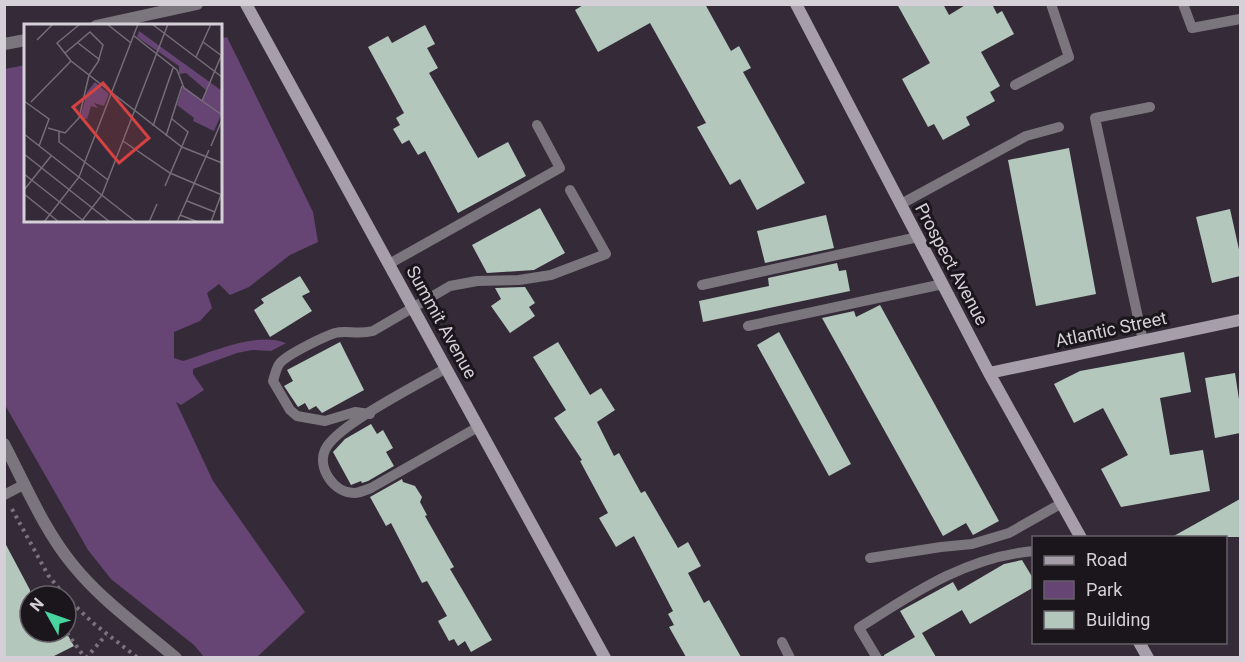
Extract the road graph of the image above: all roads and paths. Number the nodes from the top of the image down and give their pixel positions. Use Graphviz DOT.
graph roads {
  1 [pos="198,4"];
  2 [pos="246,4"];
  3 [pos="796,4"];
  4 [pos="1051,4"];
  5 [pos="1183,4"];
  6 [pos="1240,19"];
  7 [pos="105,24"];
  8 [pos="24,40"];
  9 [pos="4,44"];
  10 [pos="1015,85"];
  11 [pos="1150,106"];
  12 [pos="537,125"];
  13 [pos="1059,127"];
  14 [pos="570,190"];
  15 [pos="901,204"];
  16 [pos="918,237"];
  17 [pos="389,264"];
  18 [pos="943,284"];
  19 [pos="702,285"];
  20 [pos="413,307"];
  21 [pos="1240,320"];
  22 [pos="748,326"];
  23 [pos="1143,341"];
  24 [pos="446,368"];
  25 [pos="989,373"];
  26 [pos="370,414"];
  27 [pos="478,427"];
  28 [pos="4,444"];
  29 [pos="25,484"];
  30 [pos="4,495"];
  31 [pos="1062,503"];
  32 [pos="10,506"];
  33 [pos="1078,536"];
  34 [pos="1032,551"];
  35 [pos="870,558"];
  36 [pos="56,584"];
  37 [pos="78,608"];
  38 [pos="106,635"];
  39 [pos="782,642"];
  40 [pos="75,644"];
  41 [pos="1140,644"];
  42 [pos="85,657"];
  43 [pos="138,657"];
  44 [pos="176,657"];
  45 [pos="605,657"];
  46 [pos="790,657"];
  47 [pos="877,657"];
  48 [pos="1148,657"];
  1 -- 7 [label="street"];
  2 -- 17 [label="street, Summit Avenue"];
  3 -- 15 [label="street, Prospect Avenue"];
  4 -- 10 [label="lane"];
  5 -- 6 [label="lane"];
  8 -- 9 [label="street"];
  11 -- 23 [label="lane"];
  12 -- 17 [label="lane"];
  13 -- 15 [label="lane"];
  14 -- 20 [label="lane"];
  15 -- 16 [label="street, Prospect Avenue"];
  16 -- 18 [label="street, Prospect Avenue"];
  16 -- 19 [label="lane"];
  17 -- 20 [label="street, Summit Avenue"];
  18 -- 22 [label="lane"];
  18 -- 25 [label="street, Prospect Avenue"];
  20 -- 24 [label="street, Summit Avenue"];
  20 -- 26 [label="lane"];
  21 -- 23 [label="street, Atlantic Street"];
  23 -- 25 [label="street, Atlantic Street"];
  24 -- 26 [label="lane"];
  24 -- 27 [label="street, Summit Avenue"];
  25 -- 31 [label="street, Prospect Avenue"];
  26 -- 27 [label="lane"];
  27 -- 45 [label="street, Summit Avenue"];
  28 -- 29 [label="street"];
  29 -- 30 [label="lane"];
  29 -- 44 [label="street"];
  31 -- 33 [label="street, Prospect Avenue"];
  31 -- 35 [label="lane"];
  32 -- 36 [label="path"];
  34 -- 47 [label="lane"];
  37 -- 38 [label="path"];
  38 -- 42 [label="path"];
  38 -- 43 [label="path"];
  39 -- 46 [label="lane"];
  40 -- 42 [label="path"];
  41 -- 48 [label="street"];
}
